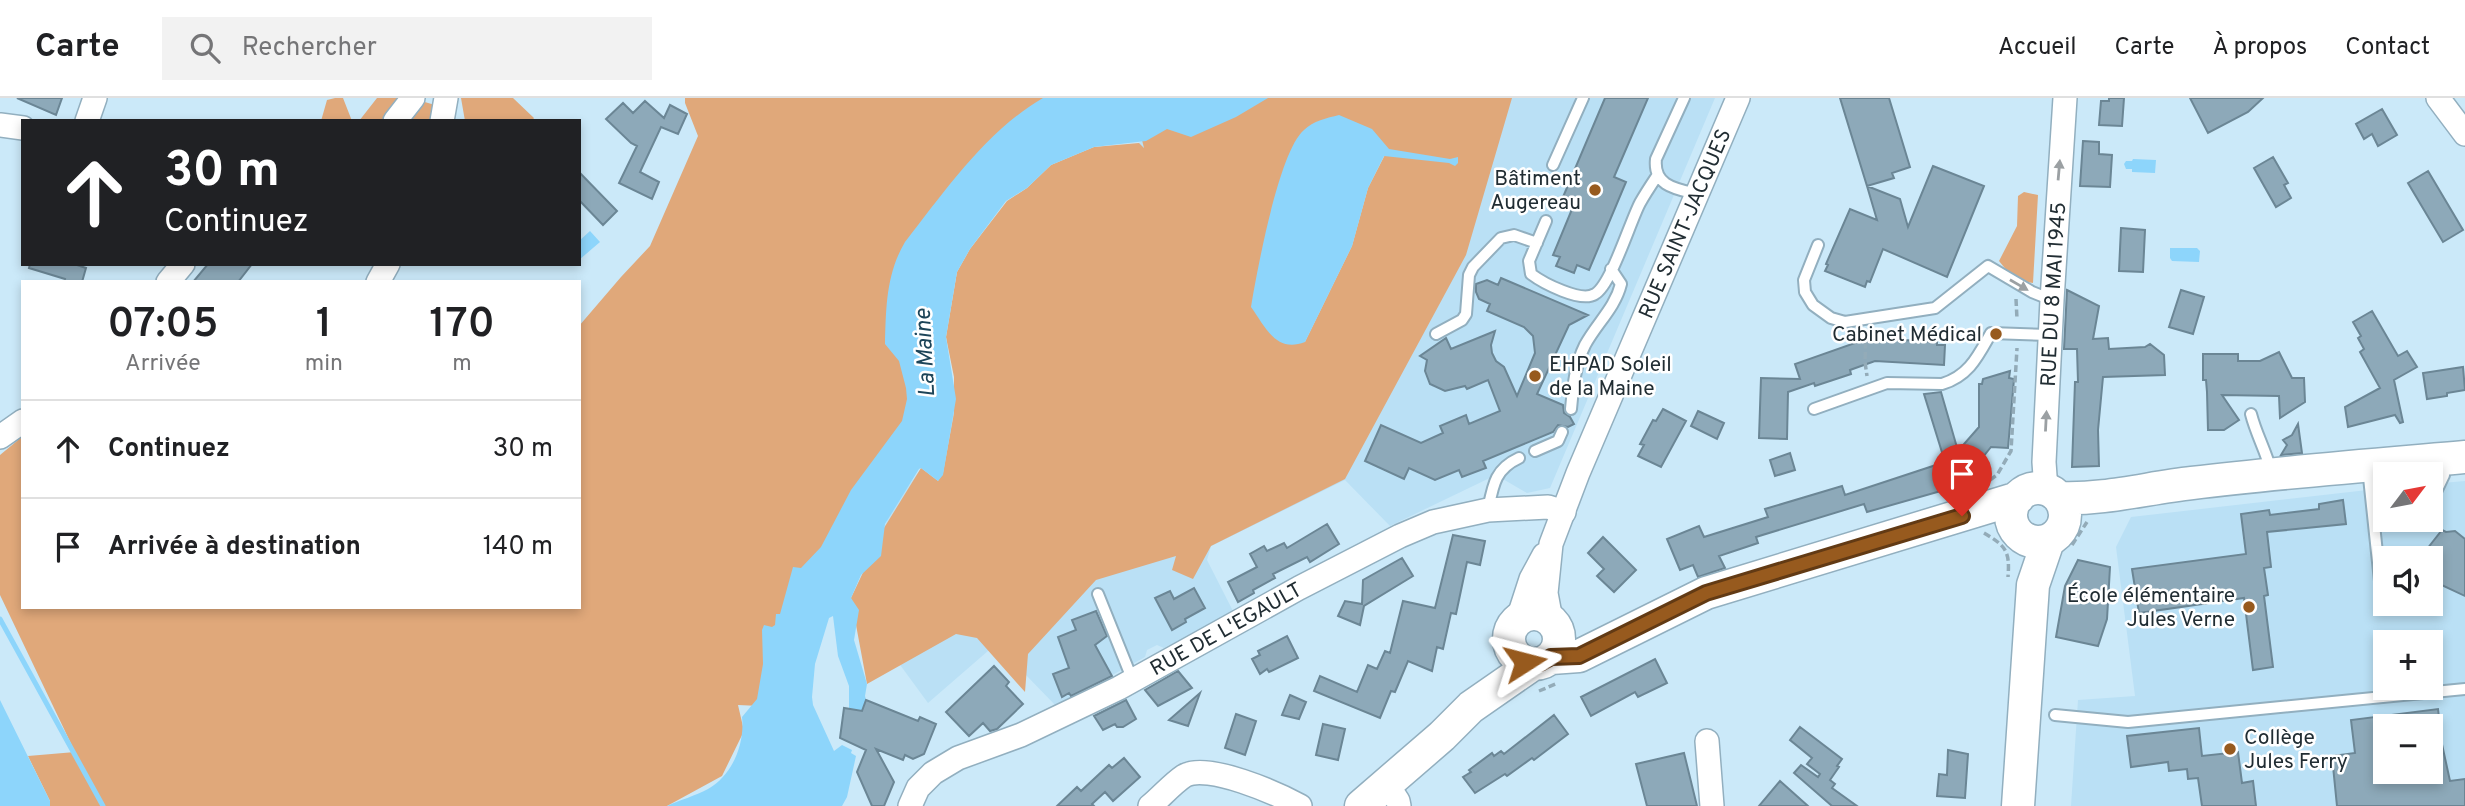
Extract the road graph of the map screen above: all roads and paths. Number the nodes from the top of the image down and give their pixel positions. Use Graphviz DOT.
graph roads {
  1 [pos="95,98"];
  2 [pos="413,98"];
  3 [pos="446,98"];
  4 [pos="1583,98"];
  5 [pos="1684,98"];
  6 [pos="1738,98"];
  7 [pos="2065,98"];
  8 [pos="2438,98"];
  9 [pos="88,119"];
  10 [pos="397,119"];
  11 [pos="442,119"];
  12 [pos="2461,123"];
  13 [pos="0,125"];
  14 [pos="21,128"];
  15 [pos="1553,165"];
  16 [pos="1657,176"];
  17 [pos="1698,194"];
  18 [pos="1546,221"];
  19 [pos="1537,243"];
  20 [pos="1818,245"];
  21 [pos="181,266"];
  22 [pos="1611,269"];
  23 [pos="170,280"];
  24 [pos="2015,283"];
  25 [pos="2052,300"];
  26 [pos="1867,318"];
  27 [pos="1436,334"];
  28 [pos="2018,334"];
  29 [pos="2050,335"];
  30 [pos="1870,388"];
  31 [pos="1571,409"];
  32 [pos="1814,409"];
  33 [pos="2251,414"];
  34 [pos="21,422"];
  35 [pos="1562,432"];
  36 [pos="0,437"];
  37 [pos="1535,451"];
  38 [pos="1519,458"];
  39 [pos="2454,458"];
  40 [pos="2368,465"];
  41 [pos="2272,474"];
  42 [pos="2443,477"];
  43 [pos="1989,481"];
  44 [pos="2373,506"];
  45 [pos="1488,510"];
  46 [pos="1564,512"];
  47 [pos="2039,516"];
  48 [pos="1552,544"];
  49 [pos="1098,593"];
  50 [pos="1513,631"];
  51 [pos="1545,660"];
  52 [pos="1133,681"];
  53 [pos="2465,689"];
  54 [pos="1471,707"];
  55 [pos="2055,715"];
  56 [pos="1707,741"];
  57 [pos="1393,795"];
  58 [pos="1296,804"];
  59 [pos="910,806"];
  60 [pos="1150,806"];
  61 [pos="1361,806"];
  62 [pos="1712,806"];
  63 [pos="2018,806"];
  1 -- 9 [label="street"];
  2 -- 10 [label="street"];
  3 -- 11 [label="street"];
  4 -- 15 [label="lane"];
  5 -- 16 [label="lane"];
  6 -- 17 [label="street, RUE SAINT-JACQUES"];
  25 -- 7 [label="street, RUE DU 8 MAI 1945, one-way"];
  8 -- 12 [label="street"];
  13 -- 14 [label="street"];
  16 -- 17 [label="lane"];
  16 -- 22 [label="lane"];
  17 -- 46 [label="street, RUE SAINT-JACQUES"];
  18 -- 19 [label="lane"];
  19 -- 22 [label="lane"];
  19 -- 27 [label="lane"];
  20 -- 26 [label="lane"];
  21 -- 23 [label="street"];
  22 -- 31 [label="lane"];
  24 -- 25 [label="lane, one-way"];
  24 -- 26 [label="lane"];
  24 -- 28 [label="path"];
  25 -- 29 [label="street, RUE DU 8 MAI 1945"];
  26 -- 30 [label="path"];
  28 -- 29 [label="lane"];
  28 -- 30 [label="lane"];
  28 -- 43 [label="path"];
  47 -- 29 [label="street, RUE DU 8 MAI 1945, one-way"];
  30 -- 32 [label="lane"];
  33 -- 41 [label="lane"];
  34 -- 36 [label="street"];
  35 -- 37 [label="lane"];
  38 -- 45 [label="lane"];
  39 -- 40 [label="main road"];
  39 -- 42 [label="lane"];
  40 -- 41 [label="main road"];
  40 -- 44 [label="lane"];
  41 -- 47 [label="main road"];
  45 -- 46 [label="street, RUE DE L'EGAULT"];
  45 -- 52 [label="street, RUE DE L'EGAULT"];
  46 -- 48 [label="street, RUE SAINT-JACQUES"];
  47 -- 51 [label="main road"];
  47 -- 63 [label="main road, RUE DU 8 MAI 1945"];
  48 -- 50 [label="street, RUE SAINT-JACQUES"];
  48 -- 51 [label="street, RUE SAINT-JACQUES"];
  49 -- 52 [label="lane"];
  50 -- 51 [label="main road"];
  50 -- 51 [label="main road"];
  50 -- 54 [label="main road"];
  51 -- 54 [label="main road"];
  52 -- 59 [label="street, RUE DE L'EGAULT"];
  53 -- 55 [label="lane"];
  54 -- 57 [label="main road"];
  56 -- 62 [label="street"];
  57 -- 61 [label="main road"];
  58 -- 60 [label="street"];
}
